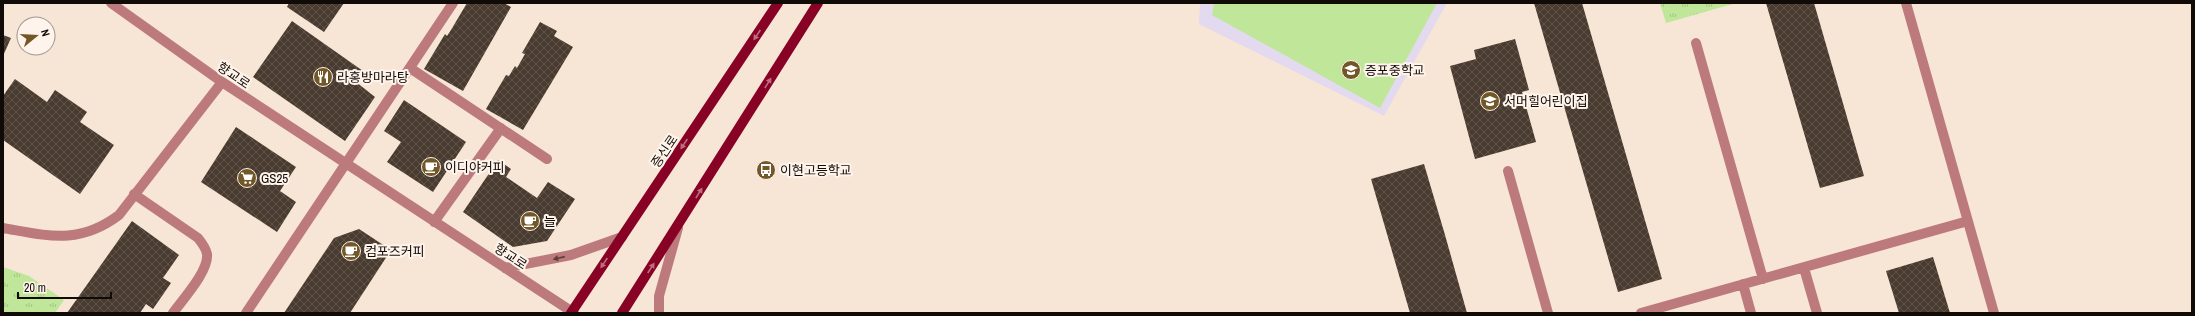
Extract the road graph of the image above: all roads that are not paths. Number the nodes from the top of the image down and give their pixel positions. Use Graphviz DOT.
graph roads {
  1 [pos="111,3"];
  2 [pos="453,3"];
  3 [pos="778,3"];
  4 [pos="818,3"];
  5 [pos="1906,3"];
  6 [pos="1696,43"];
  7 [pos="410,68"];
  8 [pos="222,82"];
  9 [pos="501,128"];
  10 [pos="547,159"];
  11 [pos="346,165"];
  12 [pos="1508,171"];
  13 [pos="134,194"];
  14 [pos="1968,221"];
  15 [pos="434,222"];
  16 [pos="678,226"];
  17 [pos="3,228"];
  18 [pos="622,237"];
  19 [pos="505,268"];
  20 [pos="1804,268"];
  21 [pos="1763,279"];
  22 [pos="1743,284"];
  23 [pos="1671,309"];
  24 [pos="173,313"];
  25 [pos="246,313"];
  26 [pos="572,313"];
  27 [pos="622,313"];
  28 [pos="659,313"];
  29 [pos="1548,313"];
  30 [pos="1641,313"];
  31 [pos="1751,313"];
  32 [pos="1817,313"];
  33 [pos="1994,313"];
  1 -- 8 [label="street, 향교로"];
  2 -- 7 [label="street"];
  3 -- 18 [label="main road, 증신로, one-way"];
  16 -- 4 [label="main road, one-way"];
  5 -- 14 [label="street"];
  6 -- 21 [label="street"];
  7 -- 9 [label="street"];
  7 -- 11 [label="street"];
  8 -- 11 [label="street, 향교로"];
  8 -- 13 [label="street"];
  9 -- 10 [label="street"];
  9 -- 15 [label="street"];
  11 -- 15 [label="street, 향교로"];
  11 -- 25 [label="street"];
  12 -- 29 [label="street"];
  13 -- 17 [label="street"];
  13 -- 24 [label="street"];
  14 -- 20 [label="street"];
  14 -- 33 [label="street"];
  15 -- 19 [label="street, 향교로"];
  27 -- 16 [label="main road, one-way"];
  16 -- 28 [label="street"];
  18 -- 19 [label="street, one-way"];
  18 -- 26 [label="main road, 증신로, one-way"];
  19 -- 26 [label="street, 향교로"];
  20 -- 21 [label="street"];
  20 -- 32 [label="street"];
  21 -- 22 [label="street"];
  22 -- 23 [label="street"];
  22 -- 31 [label="street"];
  23 -- 30 [label="street"];
}
